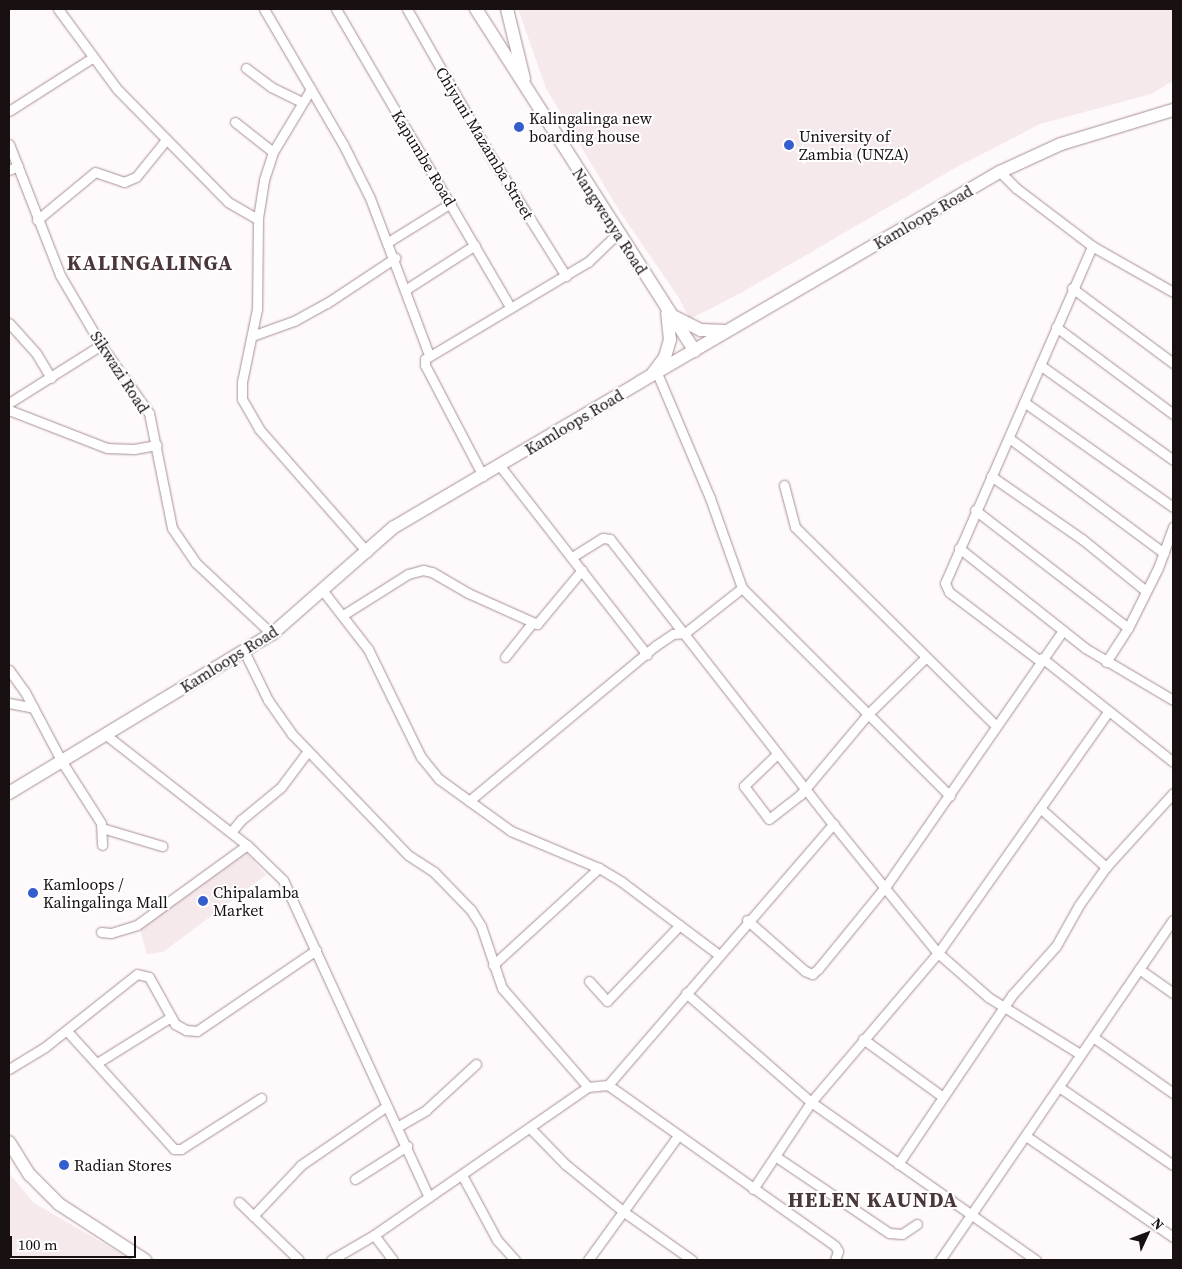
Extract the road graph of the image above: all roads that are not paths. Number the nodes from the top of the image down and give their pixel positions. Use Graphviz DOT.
graph roads {
  1 [pos="58,9"];
  2 [pos="264,9"];
  3 [pos="336,9"];
  4 [pos="407,9"];
  5 [pos="476,9"];
  6 [pos="507,9"];
  7 [pos="92,58"];
  8 [pos="246,68"];
  9 [pos="311,90"];
  10 [pos="527,90"];
  11 [pos="302,102"];
  12 [pos="1173,110"];
  13 [pos="9,112"];
  14 [pos="235,122"];
  15 [pos="166,140"];
  16 [pos="9,144"];
  17 [pos="273,152"];
  18 [pos="18,166"];
  19 [pos="9,170"];
  20 [pos="1000,172"];
  21 [pos="451,203"];
  22 [pos="258,219"];
  23 [pos="37,220"];
  24 [pos="618,233"];
  25 [pos="388,242"];
  26 [pos="475,245"];
  27 [pos="1092,246"];
  28 [pos="395,258"];
  29 [pos="566,276"];
  30 [pos="1072,288"];
  31 [pos="405,290"];
  32 [pos="1173,292"];
  33 [pos="665,306"];
  34 [pos="511,308"];
  35 [pos="9,323"];
  36 [pos="1056,327"];
  37 [pos="730,330"];
  38 [pos="252,336"];
  39 [pos="101,345"];
  40 [pos="695,351"];
  41 [pos="430,355"];
  42 [pos="1173,363"];
  43 [pos="1040,365"];
  44 [pos="658,373"];
  45 [pos="51,378"];
  46 [pos="640,382"];
  47 [pos="1024,402"];
  48 [pos="9,403"];
  49 [pos="9,410"];
  50 [pos="1173,414"];
  51 [pos="1009,438"];
  52 [pos="157,445"];
  53 [pos="1173,460"];
  54 [pos="500,466"];
  55 [pos="483,476"];
  56 [pos="991,476"];
  57 [pos="784,486"];
  58 [pos="1173,507"];
  59 [pos="975,510"];
  60 [pos="1173,527"];
  61 [pos="959,548"];
  62 [pos="367,552"];
  63 [pos="1164,553"];
  64 [pos="572,557"];
  65 [pos="582,570"];
  66 [pos="742,588"];
  67 [pos="323,591"];
  68 [pos="1146,591"];
  69 [pos="343,615"];
  70 [pos="532,623"];
  71 [pos="1128,628"];
  72 [pos="1063,630"];
  73 [pos="685,633"];
  74 [pos="272,634"];
  75 [pos="244,651"];
  76 [pos="647,655"];
  77 [pos="506,657"];
  78 [pos="925,658"];
  79 [pos="1041,660"];
  80 [pos="1106,662"];
  81 [pos="9,670"];
  82 [pos="1173,700"];
  83 [pos="9,703"];
  84 [pos="34,708"];
  85 [pos="1108,712"];
  86 [pos="868,714"];
  87 [pos="996,726"];
  88 [pos="106,735"];
  89 [pos="308,751"];
  90 [pos="777,754"];
  91 [pos="62,762"];
  92 [pos="1173,762"];
  93 [pos="805,789"];
  94 [pos="9,793"];
  95 [pos="1173,793"];
  96 [pos="950,796"];
  97 [pos="470,801"];
  98 [pos="1040,808"];
  99 [pos="832,824"];
  100 [pos="102,828"];
  101 [pos="231,832"];
  102 [pos="102,845"];
  103 [pos="247,845"];
  104 [pos="162,846"];
  105 [pos="1106,867"];
  106 [pos="599,868"];
  107 [pos="886,886"];
  108 [pos="747,920"];
  109 [pos="1173,920"];
  110 [pos="680,925"];
  111 [pos="102,932"];
  112 [pos="316,950"];
  113 [pos="938,953"];
  114 [pos="718,954"];
  115 [pos="493,965"];
  116 [pos="1139,969"];
  117 [pos="589,982"];
  118 [pos="686,993"];
  119 [pos="1173,993"];
  120 [pos="1005,1008"];
  121 [pos="171,1017"];
  122 [pos="67,1030"];
  123 [pos="1093,1037"];
  124 [pos="864,1039"];
  125 [pos="1080,1054"];
  126 [pos="97,1063"];
  127 [pos="476,1064"];
  128 [pos="9,1069"];
  129 [pos="608,1085"];
  130 [pos="588,1087"];
  131 [pos="1059,1087"];
  132 [pos="1173,1093"];
  133 [pos="943,1097"];
  134 [pos="261,1098"];
  135 [pos="811,1102"];
  136 [pos="387,1106"];
  137 [pos="397,1127"];
  138 [pos="531,1129"];
  139 [pos="1026,1136"];
  140 [pos="677,1137"];
  141 [pos="9,1142"];
  142 [pos="407,1146"];
  143 [pos="775,1156"];
  144 [pos="898,1164"];
  145 [pos="1173,1165"];
  146 [pos="462,1175"];
  147 [pos="355,1179"];
  148 [pos="753,1189"];
  149 [pos="429,1197"];
  150 [pos="239,1202"];
  151 [pos="624,1212"];
  152 [pos="253,1216"];
  153 [pos="971,1216"];
  154 [pos="917,1224"];
  155 [pos="374,1235"];
  156 [pos="1173,1237"];
  157 [pos="145,1260"];
  158 [pos="299,1260"];
  159 [pos="331,1260"];
  160 [pos="393,1260"];
  161 [pos="515,1260"];
  162 [pos="588,1260"];
  163 [pos="692,1260"];
  164 [pos="835,1260"];
  165 [pos="940,1260"];
  166 [pos="1036,1260"];
  1 -- 7 [label="street"];
  2 -- 9 [label="street"];
  3 -- 21 [label="street, Kapumbe Road"];
  4 -- 29 [label="street, Chiyuni Mazamba Street"];
  5 -- 10 [label="main road, Nangwenya Road"];
  6 -- 10 [label="main road, Nangwenya Road"];
  7 -- 13 [label="street"];
  7 -- 15 [label="street"];
  8 -- 11 [label="street"];
  9 -- 11 [label="street"];
  9 -- 25 [label="street"];
  10 -- 24 [label="main road, Nangwenya Road"];
  11 -- 17 [label="street"];
  12 -- 20 [label="main road, Kamloops Road"];
  14 -- 17 [label="street"];
  15 -- 22 [label="street"];
  15 -- 23 [label="street"];
  16 -- 18 [label="street, Sikwazi Road"];
  17 -- 22 [label="street"];
  18 -- 19 [label="street"];
  18 -- 23 [label="street, Sikwazi Road"];
  20 -- 27 [label="street"];
  20 -- 37 [label="main road, Kamloops Road"];
  21 -- 25 [label="street"];
  21 -- 26 [label="street, Kapumbe Road"];
  22 -- 38 [label="street"];
  23 -- 39 [label="street, Sikwazi Road"];
  24 -- 29 [label="street"];
  24 -- 33 [label="main road, Nangwenya Road"];
  25 -- 28 [label="street"];
  26 -- 31 [label="street"];
  26 -- 34 [label="street, Kapumbe Road"];
  27 -- 30 [label="street"];
  27 -- 32 [label="street"];
  28 -- 31 [label="street"];
  28 -- 38 [label="street"];
  29 -- 34 [label="street"];
  30 -- 36 [label="street"];
  30 -- 42 [label="street"];
  31 -- 41 [label="street"];
  33 -- 37 [label="main road"];
  33 -- 40 [label="main road, Nangwenya Road"];
  33 -- 46 [label="main road"];
  34 -- 41 [label="street"];
  35 -- 45 [label="street"];
  36 -- 43 [label="street"];
  36 -- 50 [label="street"];
  37 -- 40 [label="main road, Kamloops Road"];
  38 -- 62 [label="street"];
  39 -- 45 [label="street"];
  39 -- 52 [label="street, Sikwazi Road"];
  40 -- 44 [label="main road, Kamloops Road"];
  41 -- 55 [label="street"];
  43 -- 47 [label="street"];
  43 -- 53 [label="street"];
  44 -- 46 [label="main road, Kamloops Road"];
  44 -- 66 [label="street"];
  45 -- 48 [label="street"];
  46 -- 54 [label="main road, Kamloops Road"];
  47 -- 51 [label="street"];
  47 -- 58 [label="street"];
  49 -- 52 [label="street"];
  51 -- 56 [label="street"];
  51 -- 63 [label="street"];
  52 -- 74 [label="street, Sikwazi Road"];
  54 -- 55 [label="main road, Kamloops Road"];
  54 -- 64 [label="street"];
  55 -- 62 [label="main road, Kamloops Road"];
  56 -- 59 [label="street"];
  56 -- 68 [label="street"];
  57 -- 78 [label="street"];
  59 -- 61 [label="street"];
  59 -- 71 [label="street"];
  60 -- 63 [label="street"];
  61 -- 72 [label="street"];
  61 -- 79 [label="street"];
  62 -- 67 [label="main road, Kamloops Road"];
  63 -- 68 [label="street"];
  64 -- 65 [label="street"];
  64 -- 73 [label="street"];
  65 -- 70 [label="street"];
  65 -- 76 [label="street"];
  66 -- 73 [label="street"];
  66 -- 86 [label="street"];
  67 -- 69 [label="street"];
  67 -- 74 [label="main road, Kamloops Road"];
  68 -- 71 [label="street"];
  69 -- 70 [label="street"];
  69 -- 97 [label="street"];
  70 -- 77 [label="street"];
  71 -- 80 [label="street"];
  72 -- 79 [label="street"];
  72 -- 80 [label="street"];
  73 -- 76 [label="street"];
  73 -- 90 [label="street"];
  74 -- 75 [label="main road, Kamloops Road"];
  75 -- 88 [label="main road, Kamloops Road"];
  75 -- 89 [label="street"];
  76 -- 97 [label="street"];
  78 -- 86 [label="street"];
  78 -- 87 [label="street"];
  79 -- 85 [label="street"];
  79 -- 87 [label="street"];
  80 -- 82 [label="street"];
  81 -- 84 [label="street"];
  83 -- 84 [label="street"];
  84 -- 91 [label="street"];
  85 -- 92 [label="street"];
  85 -- 98 [label="street"];
  86 -- 93 [label="street"];
  86 -- 96 [label="street"];
  87 -- 96 [label="street"];
  88 -- 91 [label="main road, Kamloops Road"];
  88 -- 101 [label="street"];
  89 -- 101 [label="street"];
  89 -- 115 [label="street"];
  90 -- 93 [label="street"];
  90 -- 93 [label="street"];
  91 -- 94 [label="main road, Kamloops Road"];
  91 -- 100 [label="street"];
  93 -- 99 [label="street"];
  95 -- 105 [label="street"];
  96 -- 107 [label="street"];
  97 -- 106 [label="street"];
  98 -- 105 [label="street"];
  98 -- 113 [label="street"];
  99 -- 107 [label="street"];
  99 -- 108 [label="street"];
  100 -- 102 [label="street"];
  100 -- 104 [label="street"];
  101 -- 103 [label="street"];
  103 -- 111 [label="street"];
  103 -- 112 [label="street"];
  105 -- 120 [label="street"];
  106 -- 110 [label="street"];
  106 -- 115 [label="street"];
  107 -- 108 [label="street"];
  107 -- 113 [label="street"];
  108 -- 114 [label="street"];
  109 -- 116 [label="street"];
  110 -- 114 [label="street"];
  110 -- 117 [label="street"];
  112 -- 121 [label="street"];
  112 -- 136 [label="street"];
  113 -- 120 [label="street"];
  113 -- 124 [label="street"];
  114 -- 118 [label="street"];
  115 -- 130 [label="street"];
  116 -- 119 [label="street"];
  116 -- 123 [label="street"];
  118 -- 129 [label="street"];
  118 -- 135 [label="street"];
  120 -- 125 [label="street"];
  120 -- 133 [label="street"];
  121 -- 122 [label="street"];
  121 -- 126 [label="street"];
  122 -- 126 [label="street"];
  122 -- 128 [label="street"];
  123 -- 125 [label="street"];
  123 -- 132 [label="street"];
  124 -- 133 [label="street"];
  124 -- 135 [label="street"];
  125 -- 131 [label="street"];
  126 -- 134 [label="street"];
  127 -- 137 [label="street"];
  129 -- 130 [label="street"];
  129 -- 140 [label="street"];
  130 -- 138 [label="street"];
  131 -- 139 [label="street"];
  131 -- 145 [label="street"];
  133 -- 144 [label="street"];
  135 -- 143 [label="street"];
  135 -- 144 [label="street"];
  136 -- 137 [label="street"];
  136 -- 152 [label="street"];
  137 -- 142 [label="street"];
  138 -- 146 [label="street"];
  138 -- 151 [label="street"];
  139 -- 153 [label="street"];
  139 -- 156 [label="street"];
  140 -- 148 [label="street"];
  140 -- 151 [label="street"];
  141 -- 157 [label="main road"];
  142 -- 147 [label="street"];
  142 -- 149 [label="street"];
  143 -- 148 [label="street"];
  143 -- 154 [label="street"];
  144 -- 153 [label="street"];
  146 -- 149 [label="street"];
  146 -- 161 [label="street"];
  148 -- 164 [label="street"];
  149 -- 155 [label="street"];
  150 -- 152 [label="street"];
  151 -- 162 [label="street"];
  151 -- 163 [label="street"];
  152 -- 158 [label="street"];
  153 -- 165 [label="street"];
  153 -- 166 [label="street"];
  155 -- 159 [label="street"];
  155 -- 160 [label="street"];
}
